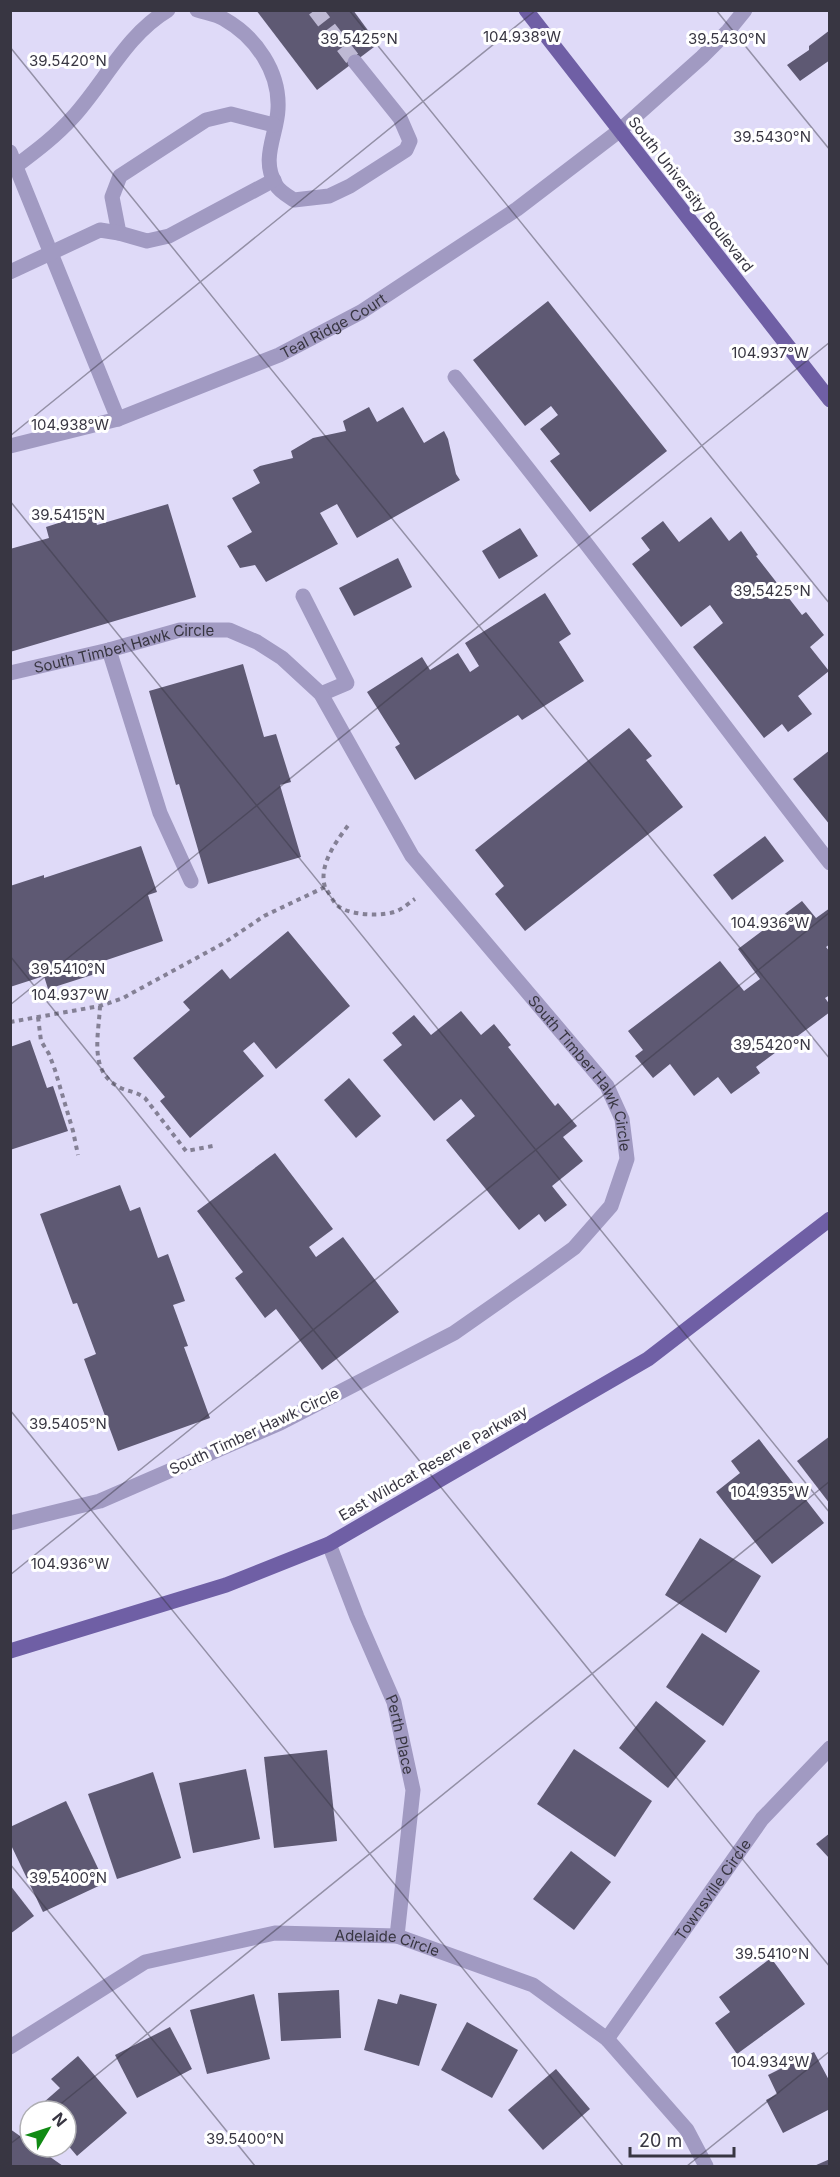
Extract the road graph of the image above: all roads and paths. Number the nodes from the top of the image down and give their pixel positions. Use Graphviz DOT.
graph roads {
  1 [pos="168,10"];
  2 [pos="197,10"];
  3 [pos="526,10"];
  4 [pos="745,10"];
  5 [pos="355,62"];
  6 [pos="274,125"];
  7 [pos="619,131"];
  8 [pos="13,159"];
  9 [pos="274,180"];
  10 [pos="119,232"];
  11 [pos="52,253"];
  12 [pos="10,272"];
  13 [pos="455,377"];
  14 [pos="830,400"];
  15 [pos="118,420"];
  16 [pos="10,446"];
  17 [pos="303,596"];
  18 [pos="110,650"];
  19 [pos="10,673"];
  20 [pos="321,694"];
  21 [pos="350,823"];
  22 [pos="830,863"];
  23 [pos="191,881"];
  24 [pos="435,884"];
  25 [pos="325,886"];
  26 [pos="100,1006"];
  27 [pos="38,1017"];
  28 [pos="10,1022"];
  29 [pos="213,1146"];
  30 [pos="78,1155"];
  31 [pos="830,1219"];
  32 [pos="10,1523"];
  33 [pos="329,1544"];
  34 [pos="10,1651"];
  35 [pos="830,1748"];
  36 [pos="398,1936"];
  37 [pos="607,2039"];
  38 [pos="10,2047"];
  39 [pos="706,2166"];
  1 -- 8 [label="street"];
  2 -- 6 [label="street"];
  3 -- 7 [label="main road, South University Boulevard"];
  4 -- 7 [label="street, Teal Ridge Court"];
  5 -- 9 [label="street"];
  6 -- 9 [label="street"];
  6 -- 10 [label="street"];
  7 -- 14 [label="main road, South University Boulevard"];
  7 -- 15 [label="street, Teal Ridge Court"];
  8 -- 11 [label="street"];
  9 -- 10 [label="street"];
  10 -- 11 [label="street"];
  11 -- 12 [label="street"];
  11 -- 15 [label="street"];
  13 -- 22 [label="street"];
  15 -- 16 [label="street, Teal Ridge Court"];
  17 -- 20 [label="street"];
  18 -- 19 [label="street, South Timber Hawk Circle"];
  18 -- 20 [label="street, South Timber Hawk Circle"];
  18 -- 23 [label="street"];
  20 -- 24 [label="street, South Timber Hawk Circle"];
  21 -- 25 [label="path"];
  24 -- 25 [label="path"];
  24 -- 32 [label="street, South Timber Hawk Circle"];
  25 -- 26 [label="path"];
  26 -- 27 [label="path"];
  26 -- 29 [label="path"];
  27 -- 28 [label="path"];
  27 -- 30 [label="path"];
  31 -- 33 [label="main road, East Wildcat Reserve Parkway"];
  33 -- 34 [label="main road, East Wildcat Reserve Parkway"];
  33 -- 36 [label="street, Perth Place"];
  35 -- 37 [label="street, Townsville Circle"];
  36 -- 37 [label="street, Adelaide Circle"];
  36 -- 38 [label="street, Adelaide Circle"];
  37 -- 39 [label="street, Adelaide Circle"];
}
